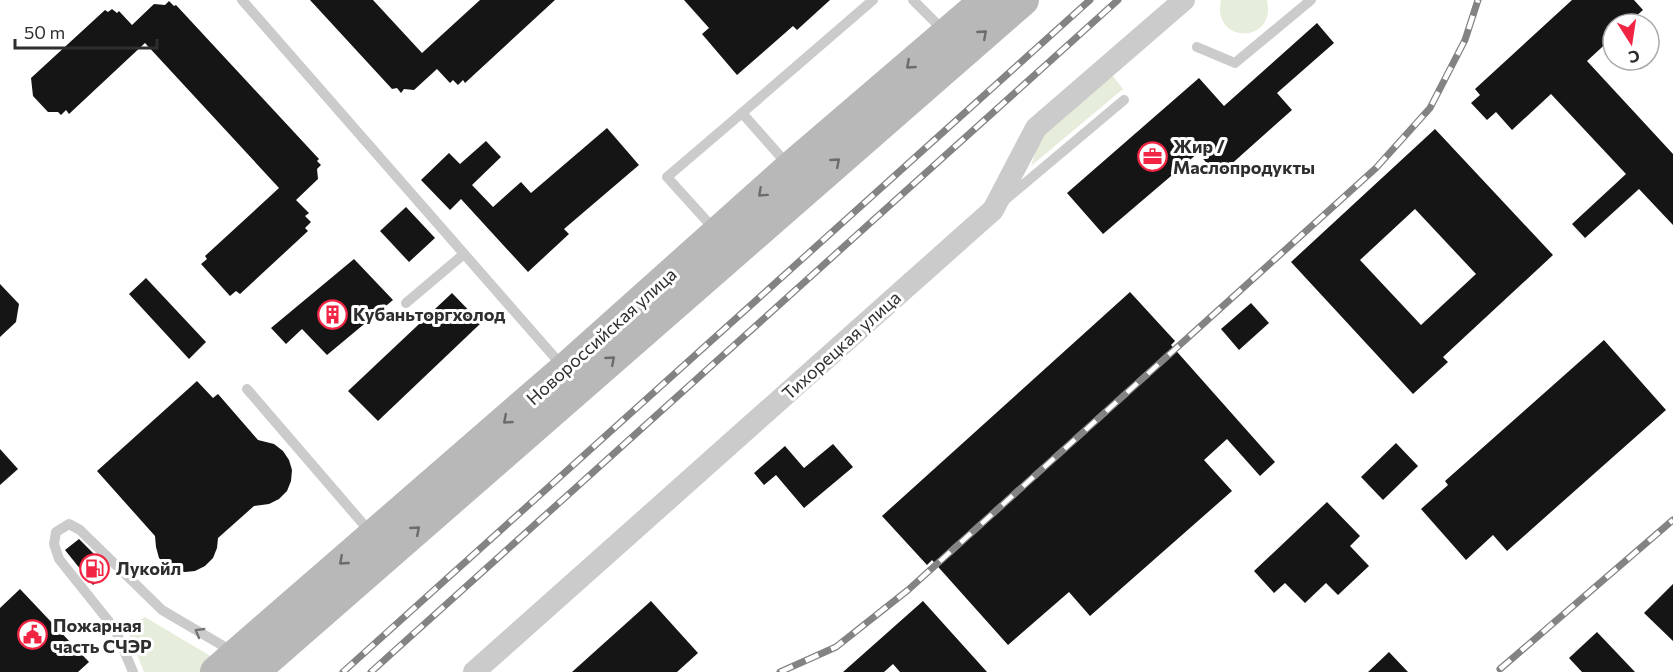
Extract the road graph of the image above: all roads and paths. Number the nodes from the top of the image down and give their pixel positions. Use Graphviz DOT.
graph roads {
  1 [pos="242,0"];
  2 [pos="873,0"];
  3 [pos="913,0"];
  4 [pos="986,0"];
  5 [pos="1023,0"];
  6 [pos="1184,0"];
  7 [pos="1311,0"];
  8 [pos="947,34"];
  9 [pos="1197,47"];
  10 [pos="1124,100"];
  11 [pos="742,113"];
  12 [pos="799,178"];
  13 [pos="993,210"];
  14 [pos="718,232"];
  15 [pos="464,254"];
  16 [pos="406,303"];
  17 [pos="573,378"];
  18 [pos="247,389"];
  19 [pos="373,536"];
  20 [pos="235,666"];
  21 [pos="133,672"];
  22 [pos="474,672"];
  1 -- 15 [label="lane"];
  2 -- 11 [label="lane"];
  3 -- 8 [label="lane"];
  4 -- 8 [label="main road, Новороссийская улица"];
  12 -- 5 [label="main road, Новороссийская улица, one-way"];
  6 -- 13 [label="street, Тихорецкая улица"];
  7 -- 9 [label="lane"];
  8 -- 12 [label="main road, Новороссийская улица, one-way"];
  10 -- 13 [label="lane"];
  11 -- 12 [label="lane"];
  11 -- 14 [label="lane"];
  12 -- 14 [label="main road, Новороссийская улица, one-way"];
  17 -- 12 [label="main road, Новороссийская улица, one-way"];
  13 -- 22 [label="street, Тихорецкая улица"];
  14 -- 17 [label="main road, Новороссийская улица"];
  15 -- 16 [label="lane"];
  15 -- 17 [label="lane"];
  17 -- 19 [label="main road, Новороссийская улица, one-way"];
  20 -- 17 [label="main road, Новороссийская улица, one-way"];
  18 -- 19 [label="lane"];
  19 -- 20 [label="main road, Новороссийская улица, one-way"];
  20 -- 21 [label="lane, one-way"];
}
